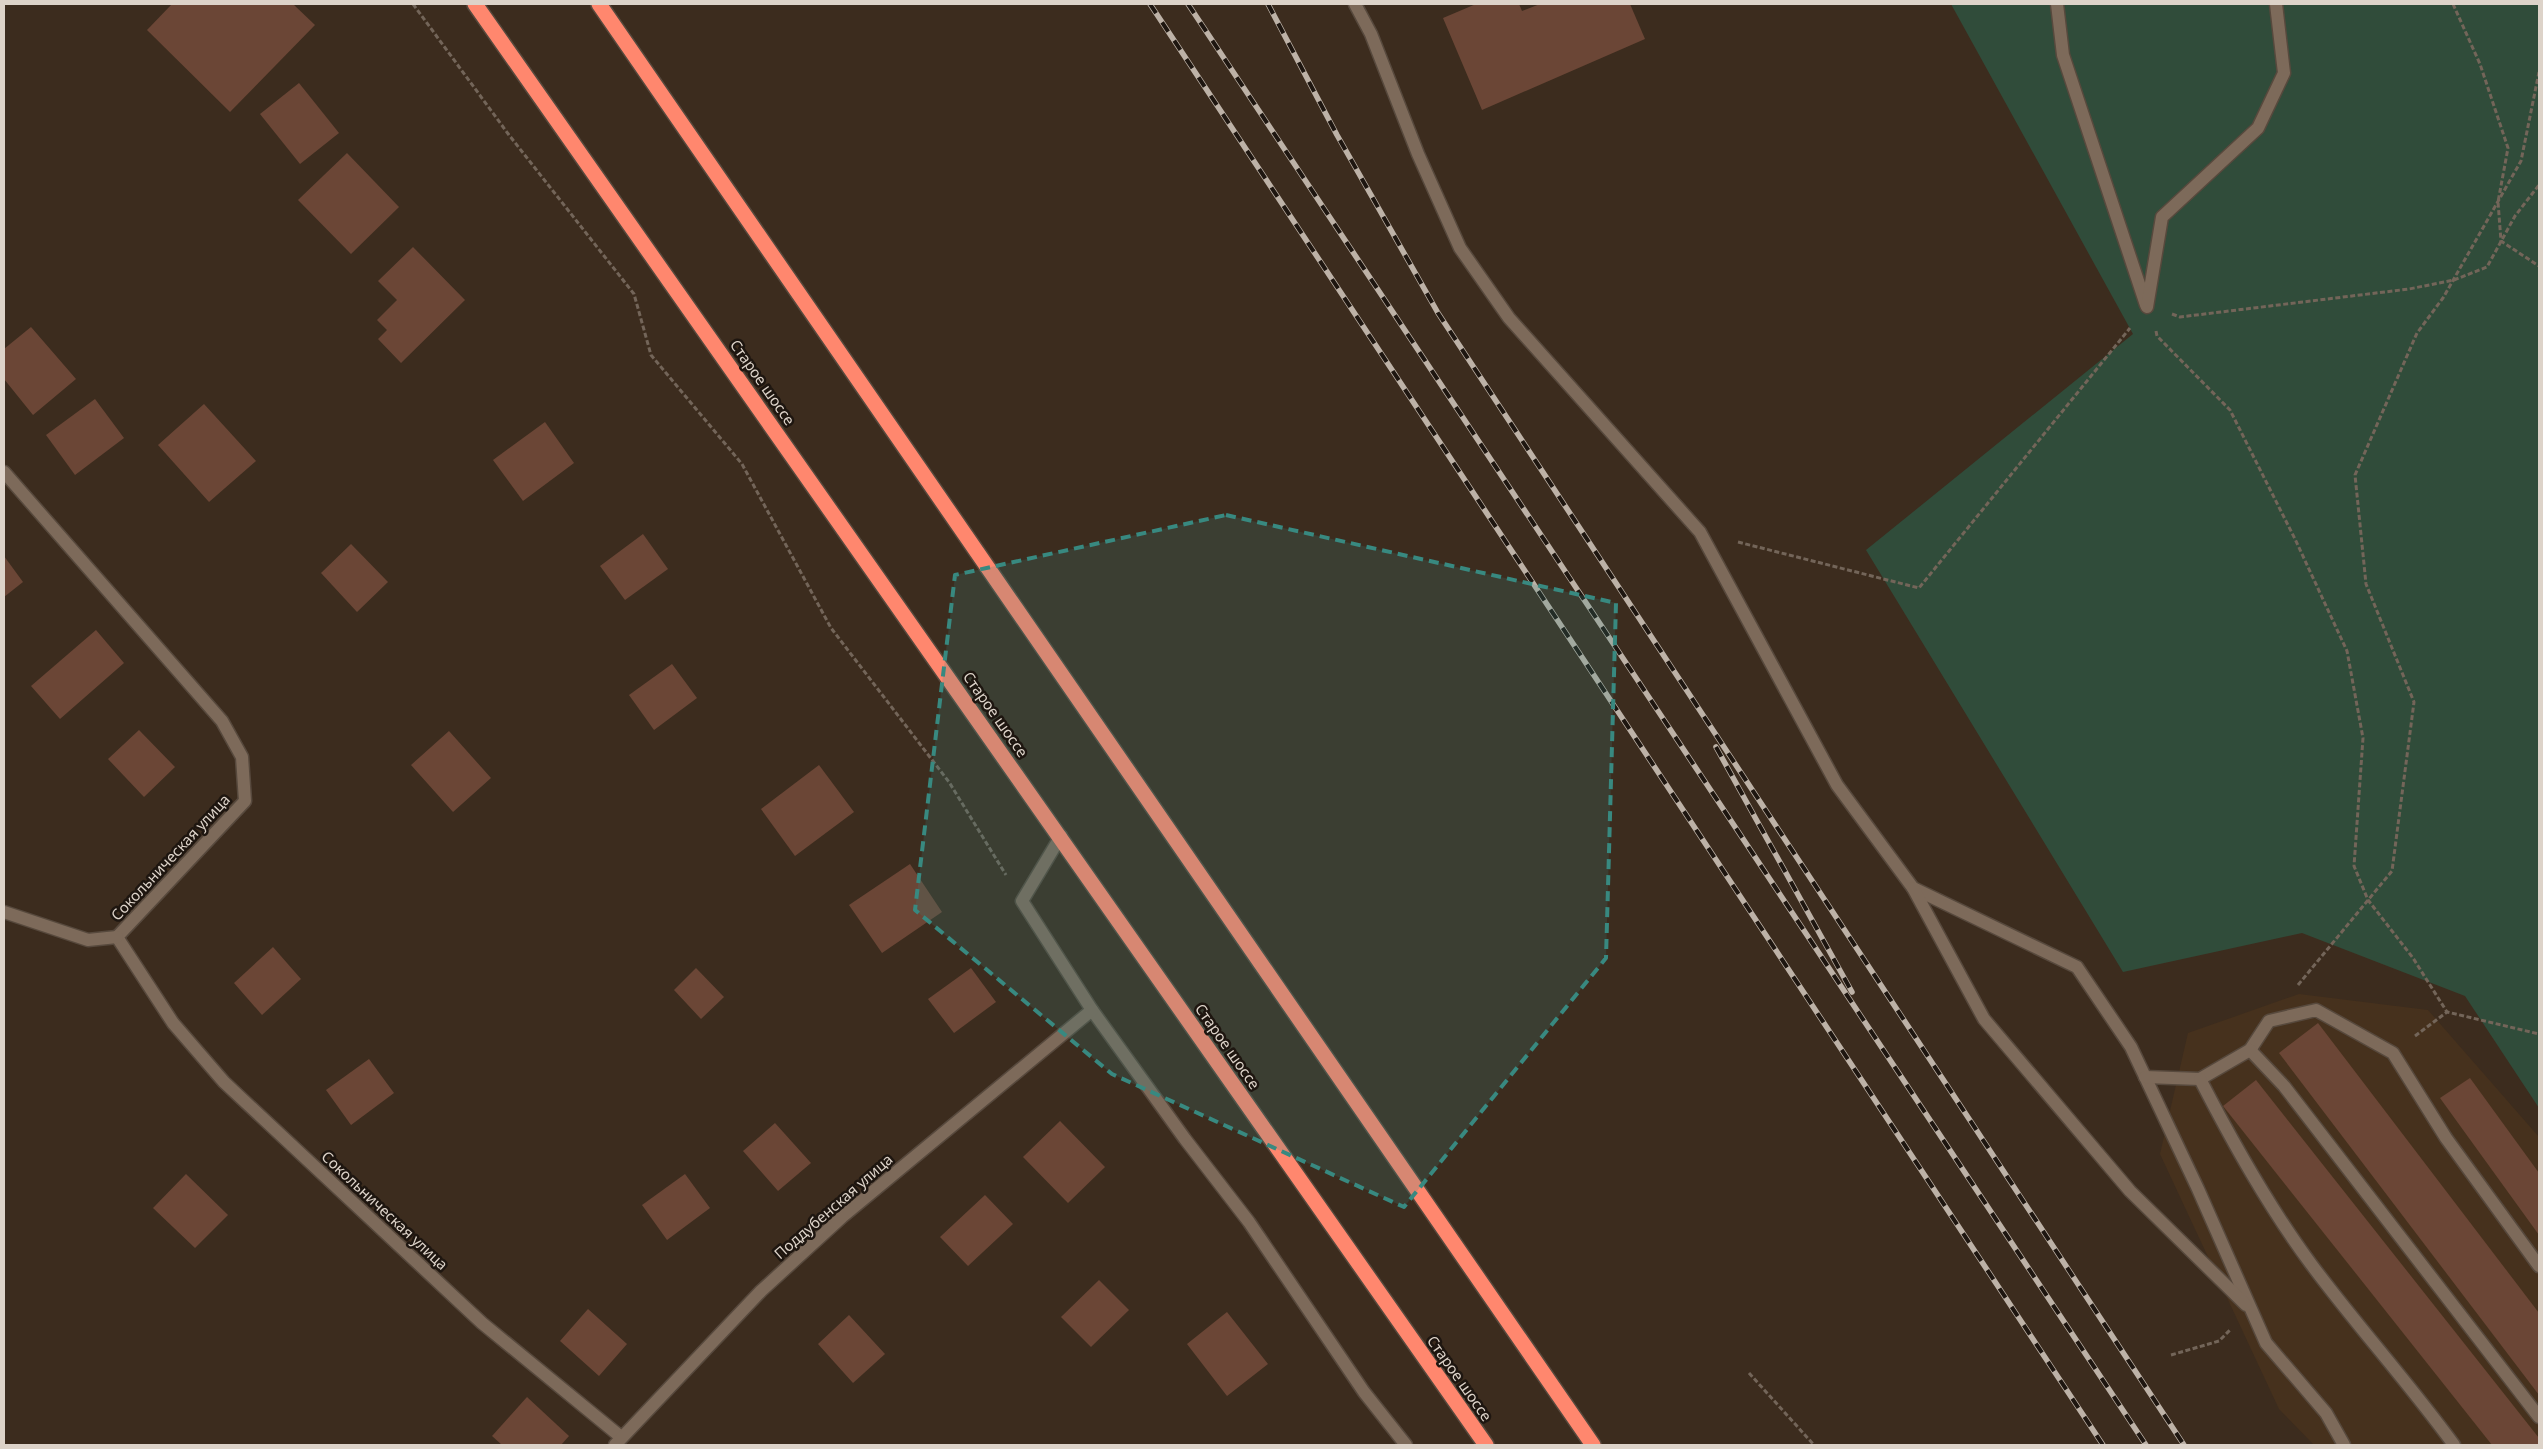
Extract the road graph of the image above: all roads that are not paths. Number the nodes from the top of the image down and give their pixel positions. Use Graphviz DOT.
graph roads {
  1 [pos="475,4"];
  2 [pos="599,4"];
  3 [pos="1355,4"];
  4 [pos="2057,4"];
  5 [pos="2276,4"];
  6 [pos="4,472"];
  7 [pos="1061,836"];
  8 [pos="1913,888"];
  9 [pos="4,912"];
  10 [pos="118,937"];
  11 [pos="1092,1010"];
  12 [pos="2250,1050"];
  13 [pos="2145,1077"];
  14 [pos="2200,1080"];
  15 [pos="2539,1266"];
  16 [pos="2251,1310"];
  17 [pos="2539,1417"];
  18 [pos="618,1441"];
  19 [pos="1406,1445"];
  20 [pos="1486,1445"];
  21 [pos="1594,1445"];
  22 [pos="2344,1445"];
  23 [pos="2454,1445"];
  1 -- 7 [label="highway, Старое шоссе"];
  2 -- 21 [label="highway"];
  3 -- 8 [label="street"];
  4 -- 5 [label="street"];
  6 -- 10 [label="street, Сокольническая улица"];
  7 -- 11 [label="street"];
  7 -- 20 [label="highway, Старое шоссе"];
  8 -- 13 [label="street"];
  8 -- 16 [label="street"];
  9 -- 10 [label="street"];
  10 -- 18 [label="street, Сокольническая улица"];
  11 -- 18 [label="street, Поддубенская улица"];
  11 -- 19 [label="street"];
  12 -- 14 [label="street"];
  12 -- 15 [label="street"];
  12 -- 17 [label="street"];
  13 -- 14 [label="street"];
  13 -- 16 [label="street"];
  14 -- 23 [label="street"];
  16 -- 22 [label="street"];
}
